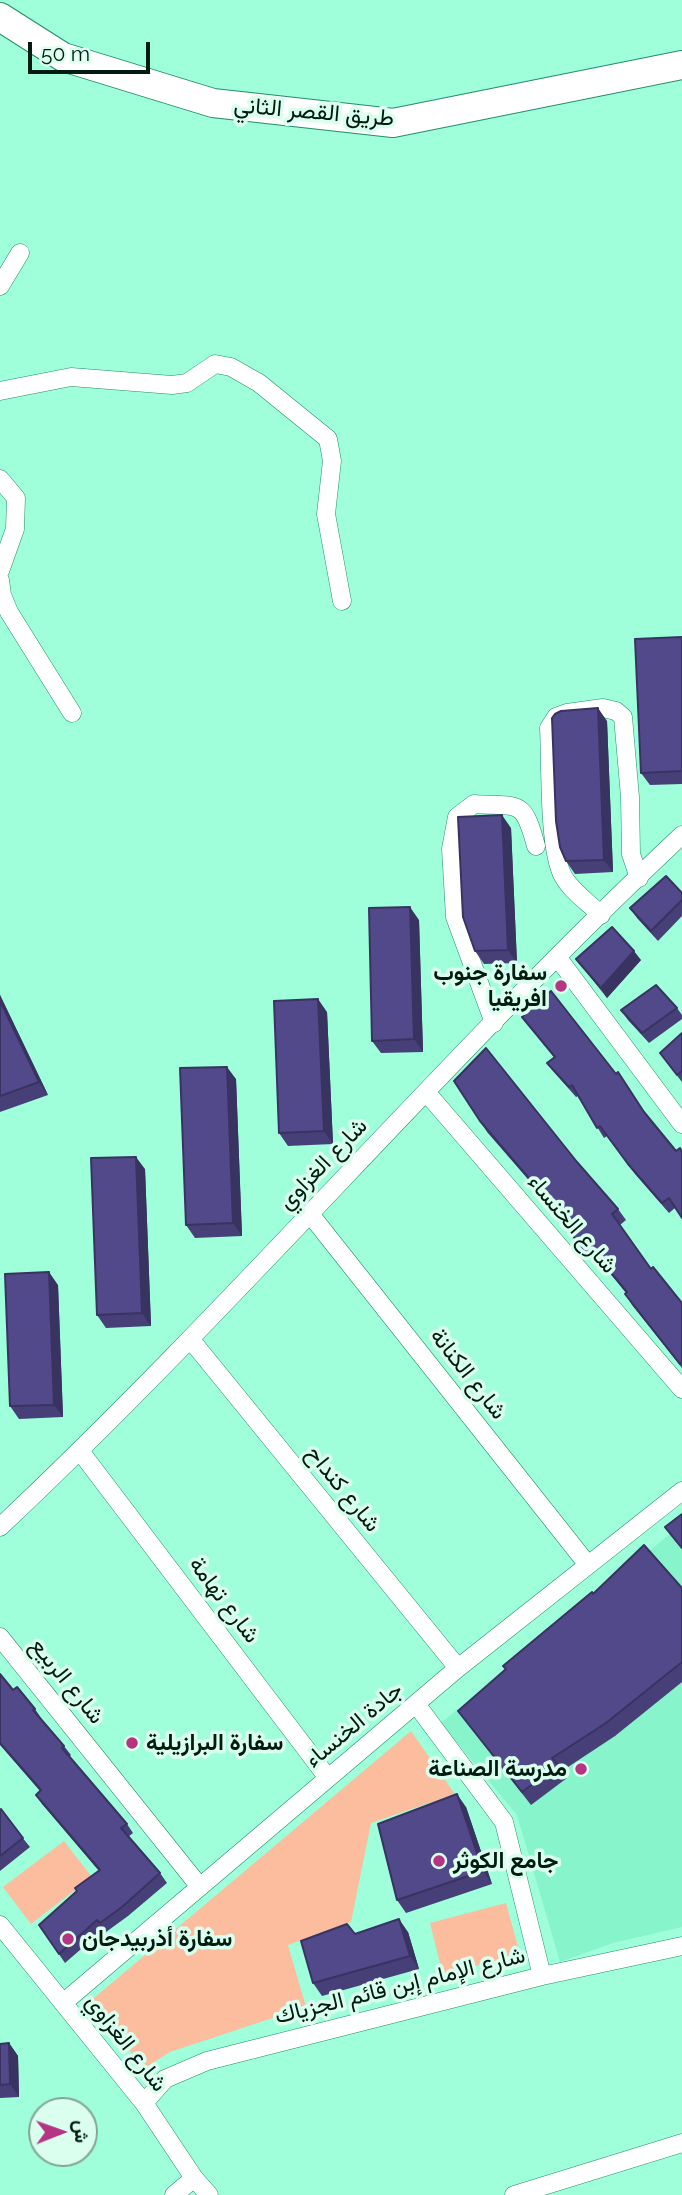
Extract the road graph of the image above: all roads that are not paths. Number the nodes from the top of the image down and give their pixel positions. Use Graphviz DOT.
graph roads {
  1 [pos="0,17"];
  2 [pos="682,65"];
  3 [pos="20,253"];
  4 [pos="0,286"];
  5 [pos="1,390"];
  6 [pos="0,480"];
  7 [pos="0,571"];
  8 [pos="0,580"];
  9 [pos="342,601"];
  10 [pos="72,713"];
  11 [pos="679,844"];
  12 [pos="536,846"];
  13 [pos="639,878"];
  14 [pos="601,915"];
  15 [pos="558,958"];
  16 [pos="494,1023"];
  17 [pos="426,1092"];
  18 [pos="682,1124"];
  19 [pos="310,1214"];
  20 [pos="191,1340"];
  21 [pos="682,1389"];
  22 [pos="80,1451"];
  23 [pos="682,1491"];
  24 [pos="0,1527"];
  25 [pos="588,1566"];
  26 [pos="0,1637"];
  27 [pos="458,1668"];
  28 [pos="416,1704"];
  29 [pos="328,1779"];
  30 [pos="200,1887"];
  31 [pos="0,1925"];
  32 [pos="682,1946"];
  33 [pos="542,1976"];
  34 [pos="63,2003"];
  35 [pos="144,2103"];
  36 [pos="682,2143"];
  37 [pos="194,2178"];
  38 [pos="174,2195"];
  39 [pos="209,2195"];
  40 [pos="514,2195"];
  1 -- 2 [label="main road, طريق القصر الثاني"];
  3 -- 4 [label="street"];
  5 -- 9 [label="street"];
  6 -- 7 [label="street"];
  8 -- 10 [label="street"];
  11 -- 13 [label="street, شارع الغزاوي"];
  12 -- 16 [label="street"];
  13 -- 14 [label="street, شارع الغزاوي"];
  13 -- 14 [label="street"];
  14 -- 15 [label="street, شارع الغزاوي"];
  15 -- 16 [label="street, شارع الغزاوي"];
  15 -- 18 [label="street"];
  16 -- 17 [label="street, شارع الغزاوي"];
  17 -- 19 [label="street, شارع الغزاوي"];
  17 -- 21 [label="street, شارع الخنساء"];
  19 -- 20 [label="street, شارع الغزاوي"];
  19 -- 25 [label="street, شارع الكنانة"];
  20 -- 22 [label="street, شارع الغزاوي"];
  20 -- 27 [label="street, شارع كنداح"];
  22 -- 24 [label="street, شارع الغزاوي"];
  22 -- 29 [label="street, شارع تهامة"];
  23 -- 25 [label="street, جادة الخنساء"];
  25 -- 27 [label="street, جادة الخنساء"];
  26 -- 30 [label="street, شارع الربيع"];
  27 -- 28 [label="street, جادة الخنساء"];
  28 -- 29 [label="street, جادة الخنساء"];
  28 -- 33 [label="street"];
  29 -- 30 [label="street, جادة الخنساء"];
  30 -- 34 [label="street, جادة الخنساء"];
  31 -- 34 [label="street, شارع الغزاوي"];
  32 -- 33 [label="street, شارع الإمام إبن قائم الجزياك"];
  33 -- 35 [label="street, شارع الإمام إبن قائم الجزياك"];
  34 -- 35 [label="street, شارع الغزاوي"];
  35 -- 37 [label="street, شارع الغزاوي"];
  36 -- 40 [label="street"];
  37 -- 38 [label="street"];
  37 -- 39 [label="street, شارع الغزاوي"];
}
